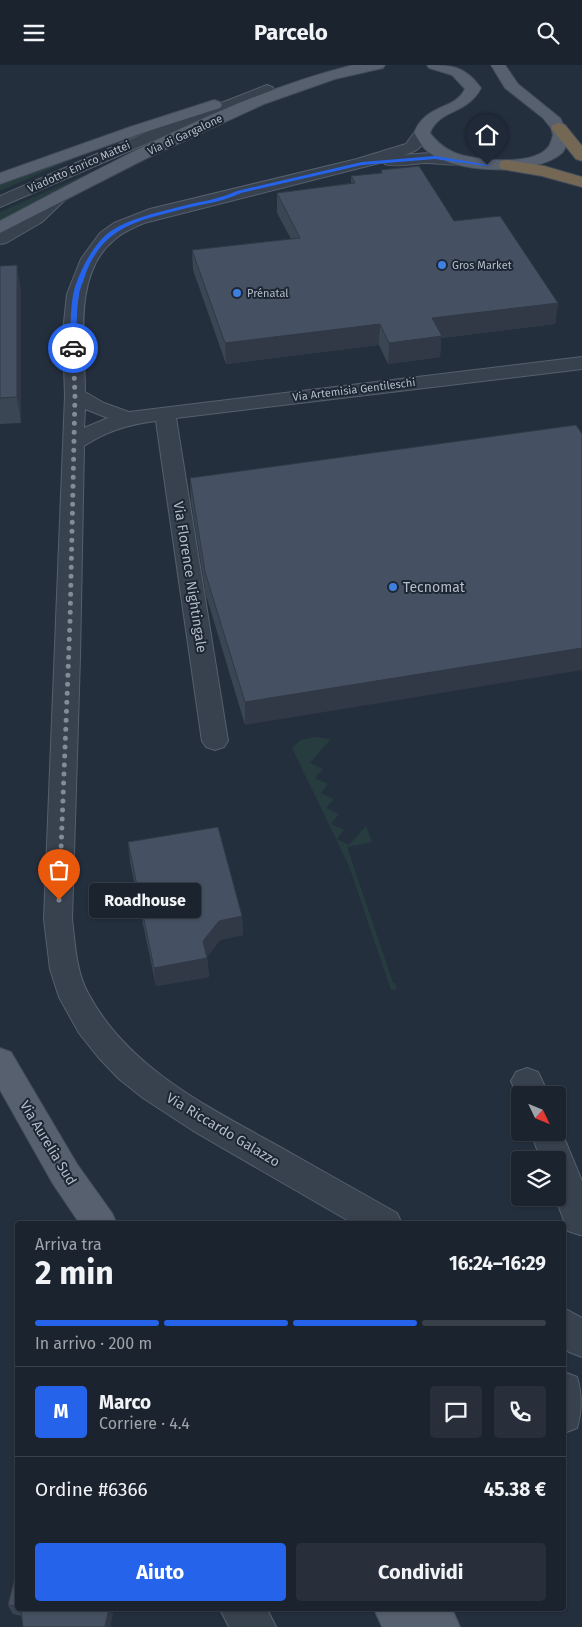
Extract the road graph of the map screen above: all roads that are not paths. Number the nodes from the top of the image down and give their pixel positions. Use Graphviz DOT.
graph roads {
  1 [pos="337,65"];
  2 [pos="378,65"];
  3 [pos="434,65"];
  4 [pos="498,65"];
  5 [pos="270,92"];
  6 [pos="559,128"];
  7 [pos="422,133"];
  8 [pos="582,156"];
  9 [pos="460,160"];
  10 [pos="362,163"];
  11 [pos="507,165"];
  12 [pos="0,179"];
  13 [pos="582,182"];
  14 [pos="59,197"];
  15 [pos="0,202"];
  16 [pos="0,228"];
  17 [pos="0,239"];
  18 [pos="582,363"];
  19 [pos="75,395"];
  20 [pos="164,413"];
  21 [pos="127,418"];
  22 [pos="72,444"];
  23 [pos="215,741"];
  24 [pos="0,1061"];
  25 [pos="566,1183"];
  26 [pos="582,1219"];
  27 [pos="98,1221"];
  28 [pos="380,1221"];
  29 [pos="566,1327"];
  30 [pos="582,1340"];
  31 [pos="242,1611"];
  32 [pos="395,1611"];
  33 [pos="420,1611"];
  34 [pos="256,1627"];
  35 [pos="402,1627"];
  36 [pos="440,1627"];
  1 -- 5 [label="main road, Via di Gargalone"];
  2 -- 5 [label="main road, Via di Gargalone"];
  3 -- 7 [label="main road"];
  4 -- 6 [label="main road"];
  5 -- 12 [label="main road, Via di Gargalone"];
  5 -- 14 [label="main road, Via di Gargalone"];
  5 -- 15 [label="street, Viadotto Enrico Mattei"];
  6 -- 8 [label="highway"];
  6 -- 11 [label="main road"];
  7 -- 9 [label="main road"];
  7 -- 10 [label="street, Via Riccardo Galazzo"];
  9 -- 10 [label="street, Via Riccardo Galazzo"];
  9 -- 11 [label="main road"];
  10 -- 19 [label="street, Via Riccardo Galazzo"];
  11 -- 13 [label="highway"];
  14 -- 16 [label="main road, Via di Gargalone"];
  14 -- 17 [label="street"];
  18 -- 20 [label="street, Via Artemisia Gentileschi"];
  19 -- 21 [label="street"];
  19 -- 22 [label="street, Via Riccardo Galazzo"];
  20 -- 21 [label="street, Via Artemisia Gentileschi"];
  20 -- 23 [label="street, Via Florence Nightingale"];
  21 -- 22 [label="street"];
  22 -- 28 [label="street, Via Riccardo Galazzo"];
  24 -- 27 [label="main road, Via Aurelia Sud"];
  25 -- 26 [label="street"];
  29 -- 30 [label="street"];
  31 -- 34 [label="street"];
  32 -- 35 [label="main road"];
  33 -- 36 [label="main road"];
}
